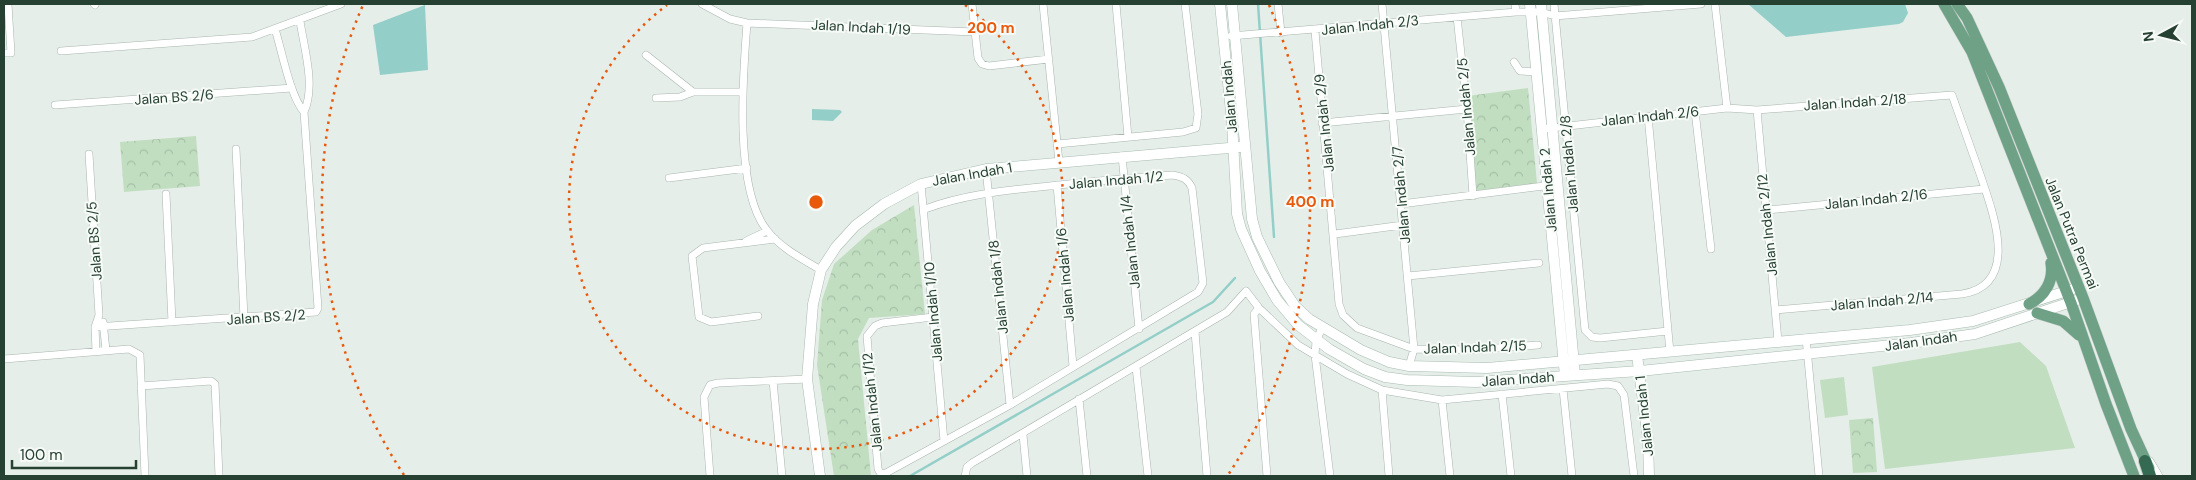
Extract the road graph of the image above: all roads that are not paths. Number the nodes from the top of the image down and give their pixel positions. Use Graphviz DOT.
graph roads {
  1 [pos="8,4"];
  2 [pos="341,4"];
  3 [pos="702,4"];
  4 [pos="972,4"];
  5 [pos="1043,4"];
  6 [pos="1116,4"];
  7 [pos="1185,4"];
  8 [pos="1220,4"];
  9 [pos="1232,4"];
  10 [pos="1278,4"];
  11 [pos="1382,4"];
  12 [pos="1515,4"];
  13 [pos="1554,4"];
  14 [pos="1701,4"];
  15 [pos="1715,4"];
  16 [pos="1944,4"];
  17 [pos="1957,4"];
  18 [pos="1536,8"];
  19 [pos="1516,12"];
  20 [pos="1555,16"];
  21 [pos="1457,17"];
  22 [pos="300,21"];
  23 [pos="747,23"];
  24 [pos="1383,24"];
  25 [pos="275,30"];
  26 [pos="1315,31"];
  27 [pos="975,32"];
  28 [pos="1281,33"];
  29 [pos="1235,36"];
  30 [pos="1224,37"];
  31 [pos="61,51"];
  32 [pos="8,53"];
  33 [pos="646,55"];
  34 [pos="1049,59"];
  35 [pos="1514,62"];
  36 [pos="1537,72"];
  37 [pos="292,88"];
  38 [pos="693,92"];
  39 [pos="742,92"];
  40 [pos="656,98"];
  41 [pos="56,105"];
  42 [pos="1727,108"];
  43 [pos="1467,109"];
  44 [pos="1758,110"];
  45 [pos="1695,111"];
  46 [pos="304,112"];
  47 [pos="1393,116"];
  48 [pos="1648,116"];
  49 [pos="1322,123"];
  50 [pos="1566,125"];
  51 [pos="1547,128"];
  52 [pos="1128,137"];
  53 [pos="1057,144"];
  54 [pos="1246,146"];
  55 [pos="1233,148"];
  56 [pos="236,149"];
  57 [pos="89,154"];
  58 [pos="1122,156"];
  59 [pos="1059,162"];
  60 [pos="747,168"];
  61 [pos="986,170"];
  62 [pos="669,178"];
  63 [pos="1123,178"];
  64 [pos="921,184"];
  65 [pos="1057,185"];
  66 [pos="1552,186"];
  67 [pos="1984,189"];
  68 [pos="988,192"];
  69 [pos="166,194"];
  70 [pos="1473,196"];
  71 [pos="1401,204"];
  72 [pos="925,209"];
  73 [pos="1767,210"];
  74 [pos="1403,226"];
  75 [pos="766,231"];
  76 [pos="1335,234"];
  77 [pos="776,239"];
  78 [pos="741,244"];
  79 [pos="1711,248"];
  80 [pos="2050,252"];
  81 [pos="1539,263"];
  82 [pos="821,270"];
  83 [pos="1408,276"];
  84 [pos="2078,286"];
  85 [pos="2066,292"];
  86 [pos="2083,298"];
  87 [pos="2071,303"];
  88 [pos="1340,304"];
  89 [pos="2029,304"];
  90 [pos="1259,308"];
  91 [pos="1775,310"];
  92 [pos="2037,313"];
  93 [pos="99,315"];
  94 [pos="758,316"];
  95 [pos="244,318"];
  96 [pos="933,318"];
  97 [pos="172,322"];
  98 [pos="105,326"];
  99 [pos="95,327"];
  100 [pos="1322,328"];
  101 [pos="1138,329"];
  102 [pos="1668,331"];
  103 [pos="1194,332"];
  104 [pos="1806,338"];
  105 [pos="1316,341"];
  106 [pos="1778,341"];
  107 [pos="2083,341"];
  108 [pos="1538,345"];
  109 [pos="1739,345"];
  110 [pos="1414,349"];
  111 [pos="106,350"];
  112 [pos="96,351"];
  113 [pos="1670,352"];
  114 [pos="1807,352"];
  115 [pos="1314,355"];
  116 [pos="1638,355"];
  117 [pos="4,359"];
  118 [pos="1741,359"];
  119 [pos="1569,361"];
  120 [pos="1073,366"];
  121 [pos="1136,366"];
  122 [pos="1409,366"];
  123 [pos="1640,371"];
  124 [pos="1570,376"];
  125 [pos="808,379"];
  126 [pos="773,381"];
  127 [pos="141,386"];
  128 [pos="1563,389"];
  129 [pos="1382,390"];
  130 [pos="1502,394"];
  131 [pos="1079,399"];
  132 [pos="1442,400"];
  133 [pos="1010,405"];
  134 [pos="2132,429"];
  135 [pos="1023,435"];
  136 [pos="944,441"];
  137 [pos="2145,461"];
  138 [pos="145,476"];
  139 [pos="219,476"];
  140 [pos="710,476"];
  141 [pos="782,476"];
  142 [pos="820,476"];
  143 [pos="965,476"];
  144 [pos="1027,476"];
  145 [pos="1087,476"];
  146 [pos="1148,476"];
  147 [pos="1207,476"];
  148 [pos="1268,476"];
  149 [pos="1330,476"];
  150 [pos="1389,476"];
  151 [pos="1450,476"];
  152 [pos="1511,476"];
  153 [pos="1572,476"];
  154 [pos="1634,476"];
  155 [pos="1649,476"];
  156 [pos="1819,476"];
  157 [pos="2134,476"];
  158 [pos="2152,476"];
  159 [pos="2159,476"];
  1 -- 32 [label="street"];
  2 -- 22 [label="street"];
  3 -- 23 [label="street, Jalan Indah 1/19"];
  4 -- 27 [label="street"];
  5 -- 34 [label="street"];
  6 -- 52 [label="street"];
  7 -- 52 [label="street"];
  8 -- 30 [label="street, Jalan Indah"];
  9 -- 29 [label="street, Jalan Indah"];
  10 -- 28 [label="street"];
  11 -- 24 [label="street, Jalan Indah 2/7"];
  12 -- 19 [label="street"];
  13 -- 20 [label="street, Jalan Indah 2/8"];
  14 -- 20 [label="street"];
  15 -- 42 [label="street"];
  16 -- 80 [label="main road, Jalan Putra Permai"];
  17 -- 84 [label="main road, Jalan Putra Permai"];
  18 -- 19 [label="street, Jalan Indah 2/3"];
  18 -- 20 [label="street, Jalan Indah 2/3"];
  18 -- 36 [label="street, Jalan Indah 2"];
  18 -- 51 [label="street, Jalan Indah 2"];
  19 -- 21 [label="street, Jalan Indah 2/3"];
  20 -- 50 [label="street, Jalan Indah 2/8"];
  21 -- 24 [label="street, Jalan Indah 2/3"];
  21 -- 43 [label="street, Jalan Indah 2/5"];
  22 -- 25 [label="street"];
  22 -- 46 [label="street"];
  23 -- 27 [label="street, Jalan Indah 1/19"];
  23 -- 39 [label="street"];
  24 -- 26 [label="street, Jalan Indah 2/3"];
  24 -- 47 [label="street, Jalan Indah 2/7"];
  25 -- 31 [label="street"];
  25 -- 37 [label="street"];
  26 -- 28 [label="street, Jalan Indah 2/3"];
  26 -- 49 [label="street, Jalan Indah 2/9"];
  27 -- 34 [label="street"];
  28 -- 29 [label="street, Jalan Indah 2/3"];
  29 -- 30 [label="street, Jalan Indah 2/3"];
  29 -- 54 [label="street, Jalan Indah"];
  30 -- 55 [label="street, Jalan Indah"];
  33 -- 38 [label="street"];
  34 -- 53 [label="street"];
  35 -- 36 [label="street"];
  36 -- 51 [label="street, Jalan Indah 2"];
  37 -- 41 [label="street, Jalan BS 2/6"];
  37 -- 46 [label="street"];
  38 -- 39 [label="street"];
  38 -- 40 [label="street"];
  39 -- 60 [label="street"];
  42 -- 44 [label="street, Jalan Indah 2/6"];
  42 -- 45 [label="street, Jalan Indah 2/6"];
  43 -- 47 [label="street"];
  43 -- 70 [label="street, Jalan Indah 2/5"];
  44 -- 67 [label="street, Jalan Indah 2/18"];
  44 -- 73 [label="street, Jalan Indah 2/12"];
  45 -- 48 [label="street, Jalan Indah 2/6"];
  45 -- 79 [label="street"];
  46 -- 95 [label="street, Jalan BS 2/2"];
  47 -- 49 [label="street"];
  47 -- 71 [label="street, Jalan Indah 2/7"];
  48 -- 50 [label="street, Jalan Indah 2/6"];
  48 -- 102 [label="street"];
  49 -- 76 [label="street, Jalan Indah 2/9"];
  50 -- 51 [label="street, Jalan Indah 2/6"];
  50 -- 102 [label="street, Jalan Indah 2/8"];
  51 -- 66 [label="street, Jalan Indah 2"];
  52 -- 53 [label="street"];
  53 -- 59 [label="street"];
  54 -- 55 [label="street, Jalan Indah 1"];
  54 -- 100 [label="street, Jalan Indah"];
  55 -- 58 [label="street, Jalan Indah 1"];
  55 -- 105 [label="street, Jalan Indah"];
  56 -- 95 [label="street"];
  57 -- 93 [label="street, Jalan BS 2/5"];
  58 -- 59 [label="street, Jalan Indah 1"];
  58 -- 63 [label="street, Jalan Indah 1/4"];
  59 -- 61 [label="street, Jalan Indah 1"];
  60 -- 62 [label="street"];
  60 -- 75 [label="street"];
  61 -- 64 [label="street, Jalan Indah 1"];
  61 -- 68 [label="street, Jalan Indah 1/8"];
  63 -- 65 [label="street, Jalan Indah 1/2"];
  63 -- 101 [label="street, Jalan Indah 1/4"];
  63 -- 101 [label="street, Jalan Indah 1/2"];
  64 -- 72 [label="street, Jalan Indah 1/10"];
  64 -- 82 [label="street, Jalan Indah 1"];
  65 -- 68 [label="street, Jalan Indah 1/2"];
  65 -- 120 [label="street, Jalan Indah 1/6"];
  66 -- 70 [label="street"];
  66 -- 119 [label="street, Jalan Indah 2"];
  67 -- 73 [label="street, Jalan Indah 2/16"];
  67 -- 91 [label="street, Jalan Indah 2/14"];
  68 -- 72 [label="street, Jalan Indah 1/2"];
  68 -- 133 [label="street, Jalan Indah 1/8"];
  69 -- 97 [label="street"];
  70 -- 71 [label="street"];
  71 -- 74 [label="street, Jalan Indah 2/7"];
  72 -- 96 [label="street, Jalan Indah 1/10"];
  73 -- 91 [label="street, Jalan Indah 2/12"];
  74 -- 76 [label="street"];
  74 -- 83 [label="street, Jalan Indah 2/7"];
  75 -- 77 [label="street"];
  75 -- 78 [label="street"];
  76 -- 88 [label="street, Jalan Indah 2/9"];
  77 -- 78 [label="street"];
  77 -- 82 [label="street"];
  78 -- 94 [label="street"];
  80 -- 85 [label="main road, Jalan Putra Permai"];
  80 -- 89 [label="main road"];
  81 -- 83 [label="street"];
  82 -- 125 [label="street, Jalan Indah 1"];
  83 -- 110 [label="street, Jalan Indah 2/7"];
  84 -- 85 [label="street, Jalan Indah"];
  84 -- 86 [label="main road, Jalan Putra Permai"];
  85 -- 87 [label="main road, Jalan Putra Permai"];
  85 -- 89 [label="street, Jalan Indah"];
  86 -- 87 [label="street, Jalan Indah"];
  86 -- 134 [label="main road, Jalan Putra Permai"];
  87 -- 92 [label="street, Jalan Indah"];
  87 -- 107 [label="main road, Jalan Putra Permai"];
  88 -- 110 [label="street, Jalan Indah 2/15"];
  89 -- 104 [label="street, Jalan Indah"];
  90 -- 103 [label="street"];
  90 -- 115 [label="street"];
  90 -- 148 [label="street"];
  91 -- 106 [label="street, Jalan Indah 2/12"];
  92 -- 107 [label="main road"];
  92 -- 114 [label="street, Jalan Indah"];
  93 -- 98 [label="street"];
  93 -- 99 [label="street, Jalan BS 2/5"];
  95 -- 97 [label="street, Jalan BS 2/2"];
  96 -- 136 [label="street, Jalan Indah 1/10"];
  96 -- 136 [label="street, Jalan Indah 1/12"];
  97 -- 98 [label="street, Jalan BS 2/2"];
  98 -- 99 [label="street, Jalan BS 2/2"];
  98 -- 111 [label="street"];
  99 -- 112 [label="street"];
  100 -- 105 [label="street"];
  100 -- 122 [label="street, Jalan Indah"];
  101 -- 120 [label="street"];
  102 -- 113 [label="street"];
  103 -- 121 [label="street"];
  103 -- 147 [label="street"];
  104 -- 106 [label="street, Jalan Indah"];
  104 -- 114 [label="street"];
  105 -- 115 [label="street"];
  105 -- 124 [label="street, Jalan Indah"];
  106 -- 109 [label="street, Jalan Indah"];
  107 -- 157 [label="main road, Jalan Putra Permai"];
  108 -- 110 [label="street, Jalan Indah 2/15"];
  109 -- 113 [label="street, Jalan Indah"];
  109 -- 118 [label="street"];
  110 -- 122 [label="street, Jalan Indah 2/7"];
  111 -- 112 [label="street"];
  111 -- 127 [label="street"];
  112 -- 117 [label="street"];
  113 -- 116 [label="street, Jalan Indah"];
  114 -- 118 [label="street, Jalan Indah"];
  114 -- 156 [label="street"];
  115 -- 129 [label="street"];
  115 -- 149 [label="street"];
  116 -- 119 [label="street, Jalan Indah"];
  116 -- 123 [label="street, Jalan Indah 1"];
  118 -- 123 [label="street, Jalan Indah"];
  119 -- 122 [label="street, Jalan Indah"];
  119 -- 124 [label="street, Jalan Indah 2"];
  120 -- 133 [label="street"];
  121 -- 131 [label="street"];
  121 -- 146 [label="street"];
  123 -- 124 [label="street, Jalan Indah"];
  123 -- 155 [label="street, Jalan Indah 1"];
  125 -- 126 [label="street"];
  125 -- 142 [label="street, Jalan Indah 1"];
  126 -- 140 [label="street"];
  126 -- 141 [label="street"];
  127 -- 138 [label="street"];
  127 -- 139 [label="street"];
  128 -- 130 [label="street"];
  128 -- 153 [label="street"];
  128 -- 154 [label="street"];
  129 -- 132 [label="street"];
  129 -- 150 [label="street"];
  130 -- 132 [label="street"];
  130 -- 152 [label="street"];
  131 -- 135 [label="street"];
  131 -- 145 [label="street"];
  132 -- 151 [label="street"];
  133 -- 136 [label="street"];
  134 -- 137 [label="main road, Jalan Putra Permai"];
  134 -- 159 [label="street"];
  135 -- 143 [label="street"];
  135 -- 144 [label="street"];
  137 -- 158 [label="highway"];
}
